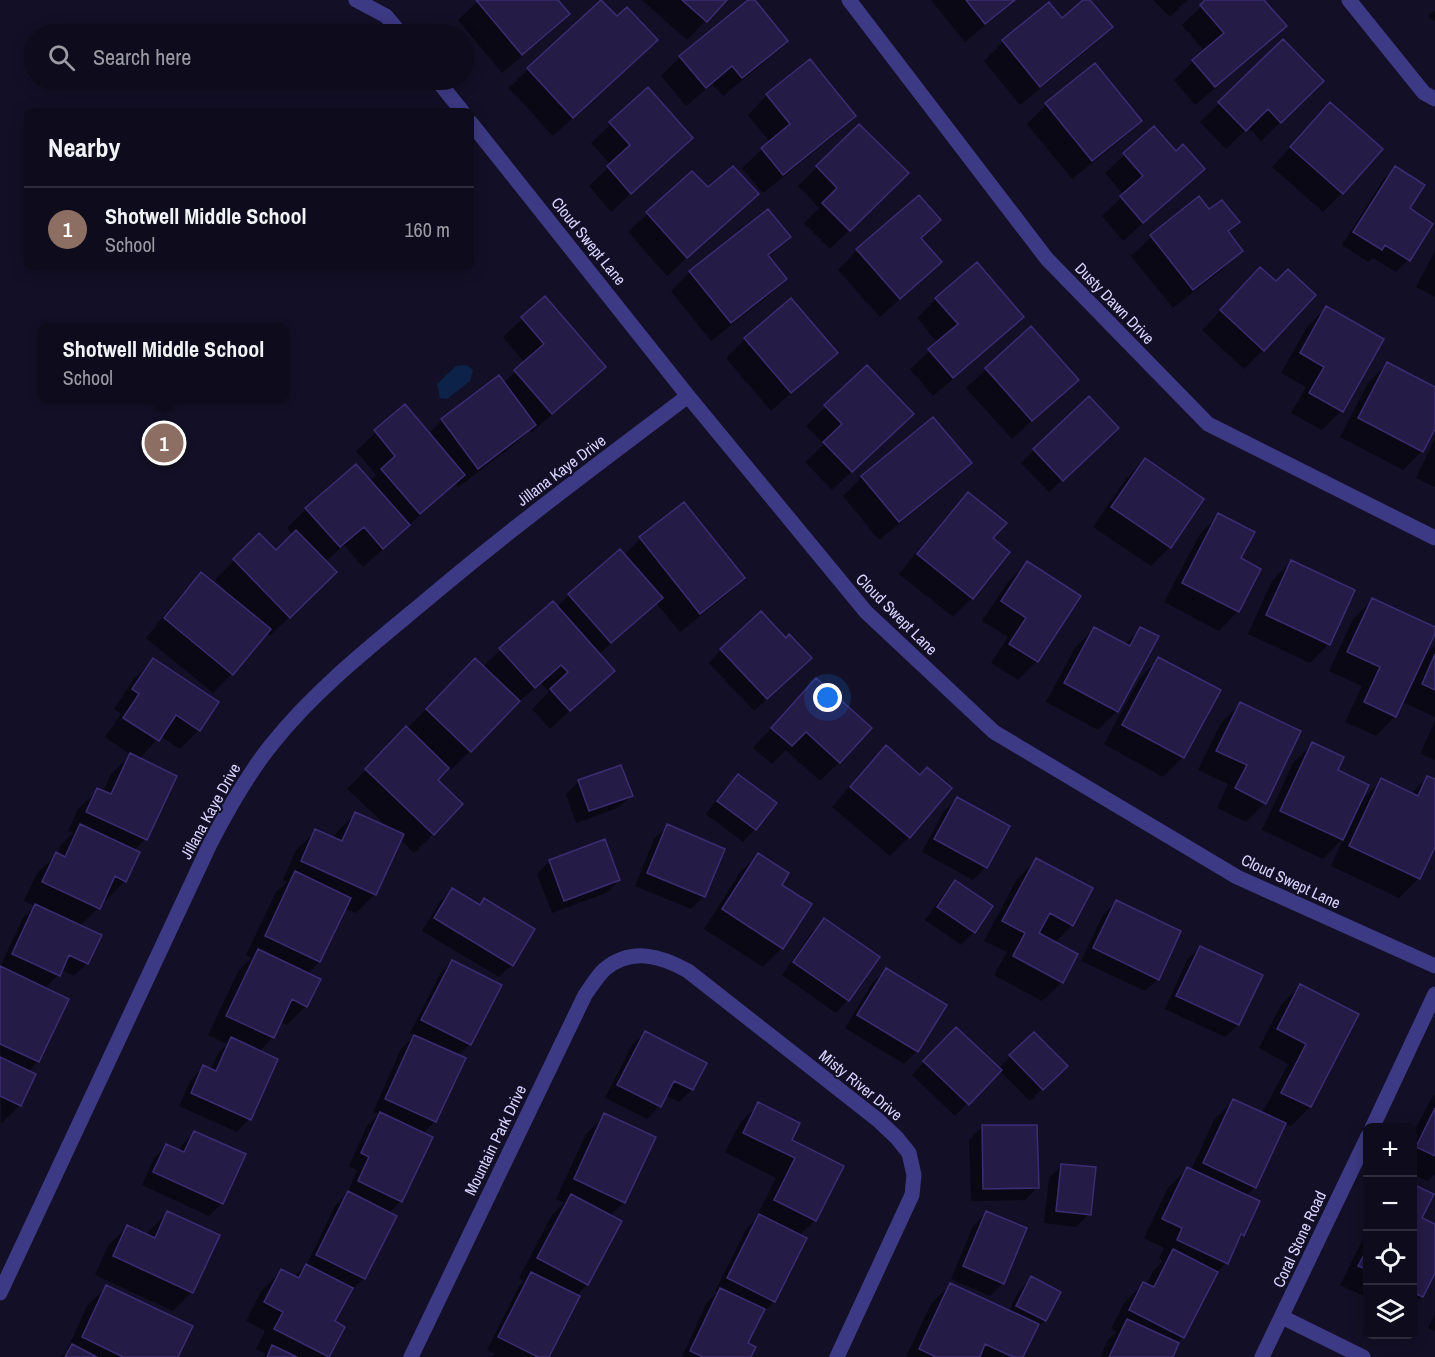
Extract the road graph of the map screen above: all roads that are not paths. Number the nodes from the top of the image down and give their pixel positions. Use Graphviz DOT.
graph roads {
  1 [pos="356,0"];
  2 [pos="849,0"];
  3 [pos="1349,0"];
  4 [pos="393,24"];
  5 [pos="445,90"];
  6 [pos="1435,99"];
  7 [pos="460,108"];
  8 [pos="474,127"];
  9 [pos="688,396"];
  10 [pos="1435,538"];
  11 [pos="632,955"];
  12 [pos="1435,966"];
  13 [pos="1435,994"];
  14 [pos="1374,1123"];
  15 [pos="1363,1147"];
  16 [pos="0,1293"];
  17 [pos="1282,1317"];
  18 [pos="411,1357"];
  19 [pos="837,1357"];
  20 [pos="1262,1357"];
  21 [pos="1362,1357"];
  1 -- 4 [label="street"];
  2 -- 10 [label="street, Dusty Dawn Drive"];
  3 -- 6 [label="street"];
  5 -- 7 [label="street"];
  8 -- 9 [label="street, Cloud Swept Lane"];
  9 -- 12 [label="street, Cloud Swept Lane"];
  9 -- 16 [label="street, Jillana Kaye Drive"];
  11 -- 18 [label="street, Mountain Park Drive"];
  11 -- 19 [label="street, Misty River Drive"];
  13 -- 14 [label="street"];
  15 -- 17 [label="street, Coral Stone Road"];
  17 -- 20 [label="street, Coral Stone Road"];
  17 -- 21 [label="street"];
}
